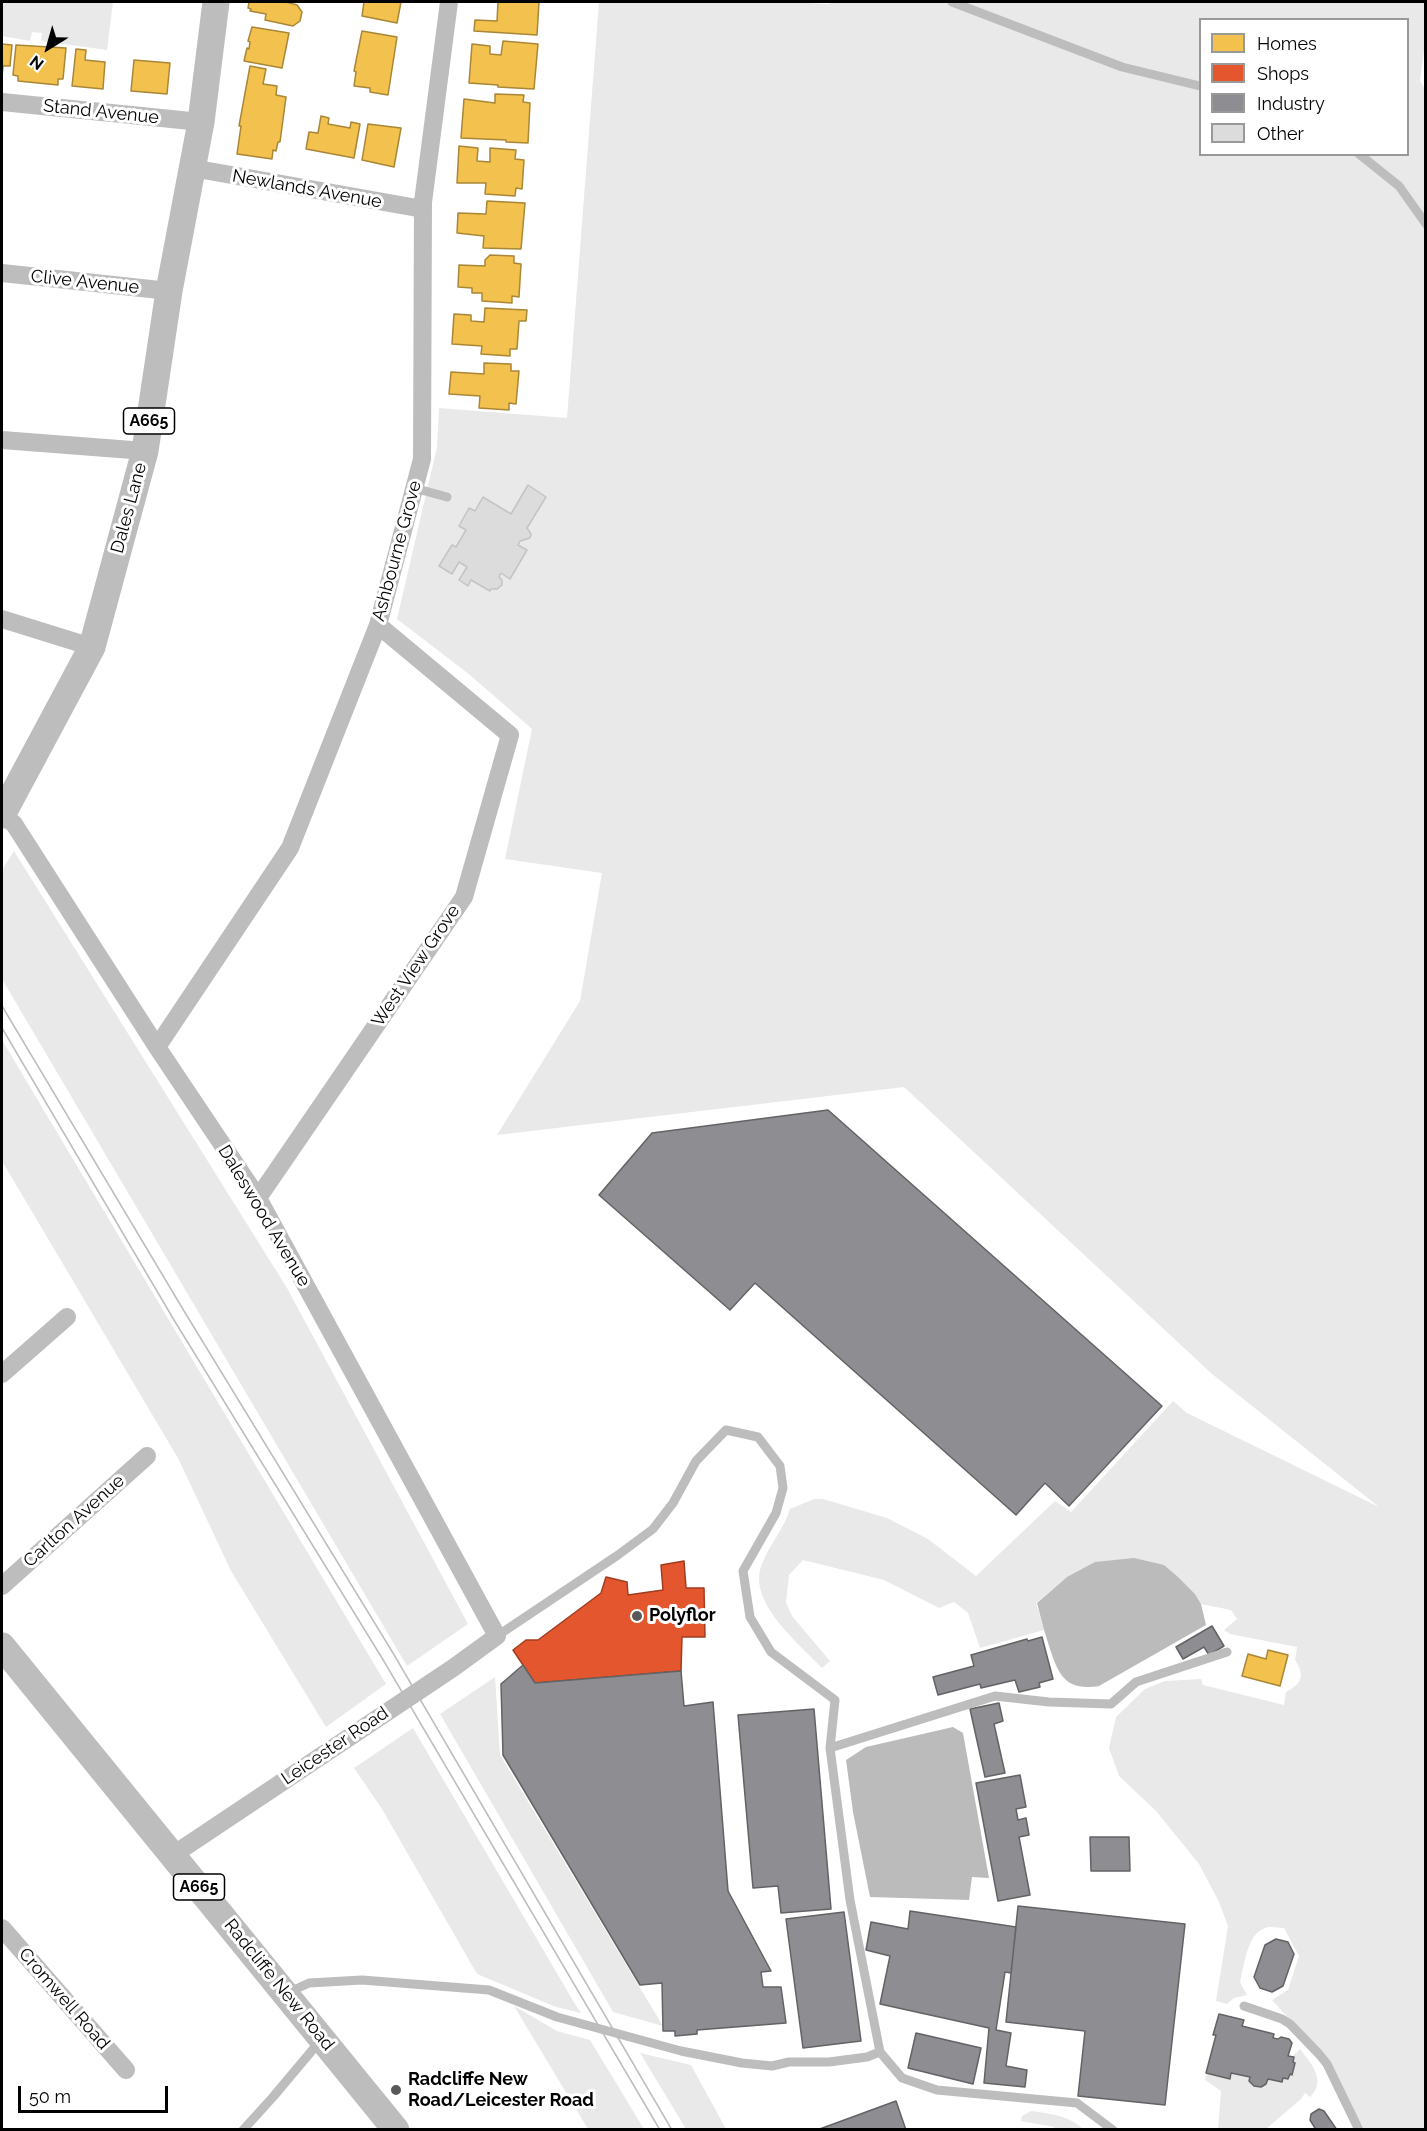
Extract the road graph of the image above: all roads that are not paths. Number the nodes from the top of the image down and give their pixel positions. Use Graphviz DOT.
graph roads {
  1 [pos="216,2"];
  2 [pos="449,2"];
  3 [pos="952,2"];
  4 [pos="1199,86"];
  5 [pos="2,102"];
  6 [pos="201,122"];
  7 [pos="1362,156"];
  8 [pos="192,168"];
  9 [pos="423,209"];
  10 [pos="1425,224"];
  11 [pos="2,273"];
  12 [pos="169,291"];
  13 [pos="2,440"];
  14 [pos="145,451"];
  15 [pos="414,488"];
  16 [pos="447,496"];
  17 [pos="2,619"];
  18 [pos="378,625"];
  19 [pos="92,647"];
  20 [pos="2,815"];
  21 [pos="157,1047"];
  22 [pos="258,1198"];
  23 [pos="67,1317"];
  24 [pos="2,1374"];
  25 [pos="147,1456"];
  26 [pos="2,1586"];
  27 [pos="497,1636"];
  28 [pos="2,1646"];
  29 [pos="1227,1652"];
  30 [pos="830,1748"];
  31 [pos="173,1854"];
  32 [pos="2,1928"];
  33 [pos="285,1994"];
  34 [pos="1244,2006"];
  35 [pos="322,2039"];
  36 [pos="880,2052"];
  37 [pos="126,2070"];
  38 [pos="243,2130"];
  39 [pos="396,2130"];
  40 [pos="1113,2130"];
  41 [pos="1359,2130"];
  1 -- 6 [label="main road, Dales Lane / A665"];
  2 -- 9 [label="street, Ashbourne Grove"];
  3 -- 4 [label="lane"];
  5 -- 6 [label="street, Stand Avenue"];
  6 -- 8 [label="main road, Dales Lane / A665"];
  7 -- 10 [label="lane"];
  8 -- 9 [label="street, Newlands Avenue"];
  8 -- 12 [label="main road, Dales Lane / A665"];
  9 -- 15 [label="street, Ashbourne Grove"];
  11 -- 12 [label="street, Clive Avenue"];
  12 -- 14 [label="main road, Dales Lane / A665"];
  13 -- 14 [label="street"];
  14 -- 19 [label="main road, Dales Lane / A665"];
  15 -- 16 [label="lane"];
  15 -- 18 [label="street, Ashbourne Grove"];
  17 -- 19 [label="street"];
  18 -- 21 [label="street, Ashbourne Grove"];
  18 -- 22 [label="street, West View Grove"];
  19 -- 20 [label="main road, Dales Lane / A665"];
  20 -- 21 [label="street, Daleswood Avenue"];
  21 -- 22 [label="street, Daleswood Avenue"];
  22 -- 27 [label="street, Daleswood Avenue"];
  23 -- 24 [label="street"];
  25 -- 26 [label="street, Carlton Avenue"];
  27 -- 30 [label="lane"];
  27 -- 31 [label="street, Leicester Road"];
  28 -- 31 [label="main road, Radcliffe New Road / A665"];
  29 -- 30 [label="lane"];
  30 -- 36 [label="lane"];
  31 -- 33 [label="main road, Radcliffe New Road / A665"];
  32 -- 37 [label="street, Cromwell Road"];
  33 -- 35 [label="main road, Radcliffe New Road / A665"];
  33 -- 36 [label="lane"];
  34 -- 41 [label="lane"];
  35 -- 38 [label="lane"];
  35 -- 39 [label="main road, Radcliffe New Road / A665"];
  36 -- 40 [label="lane"];
}
